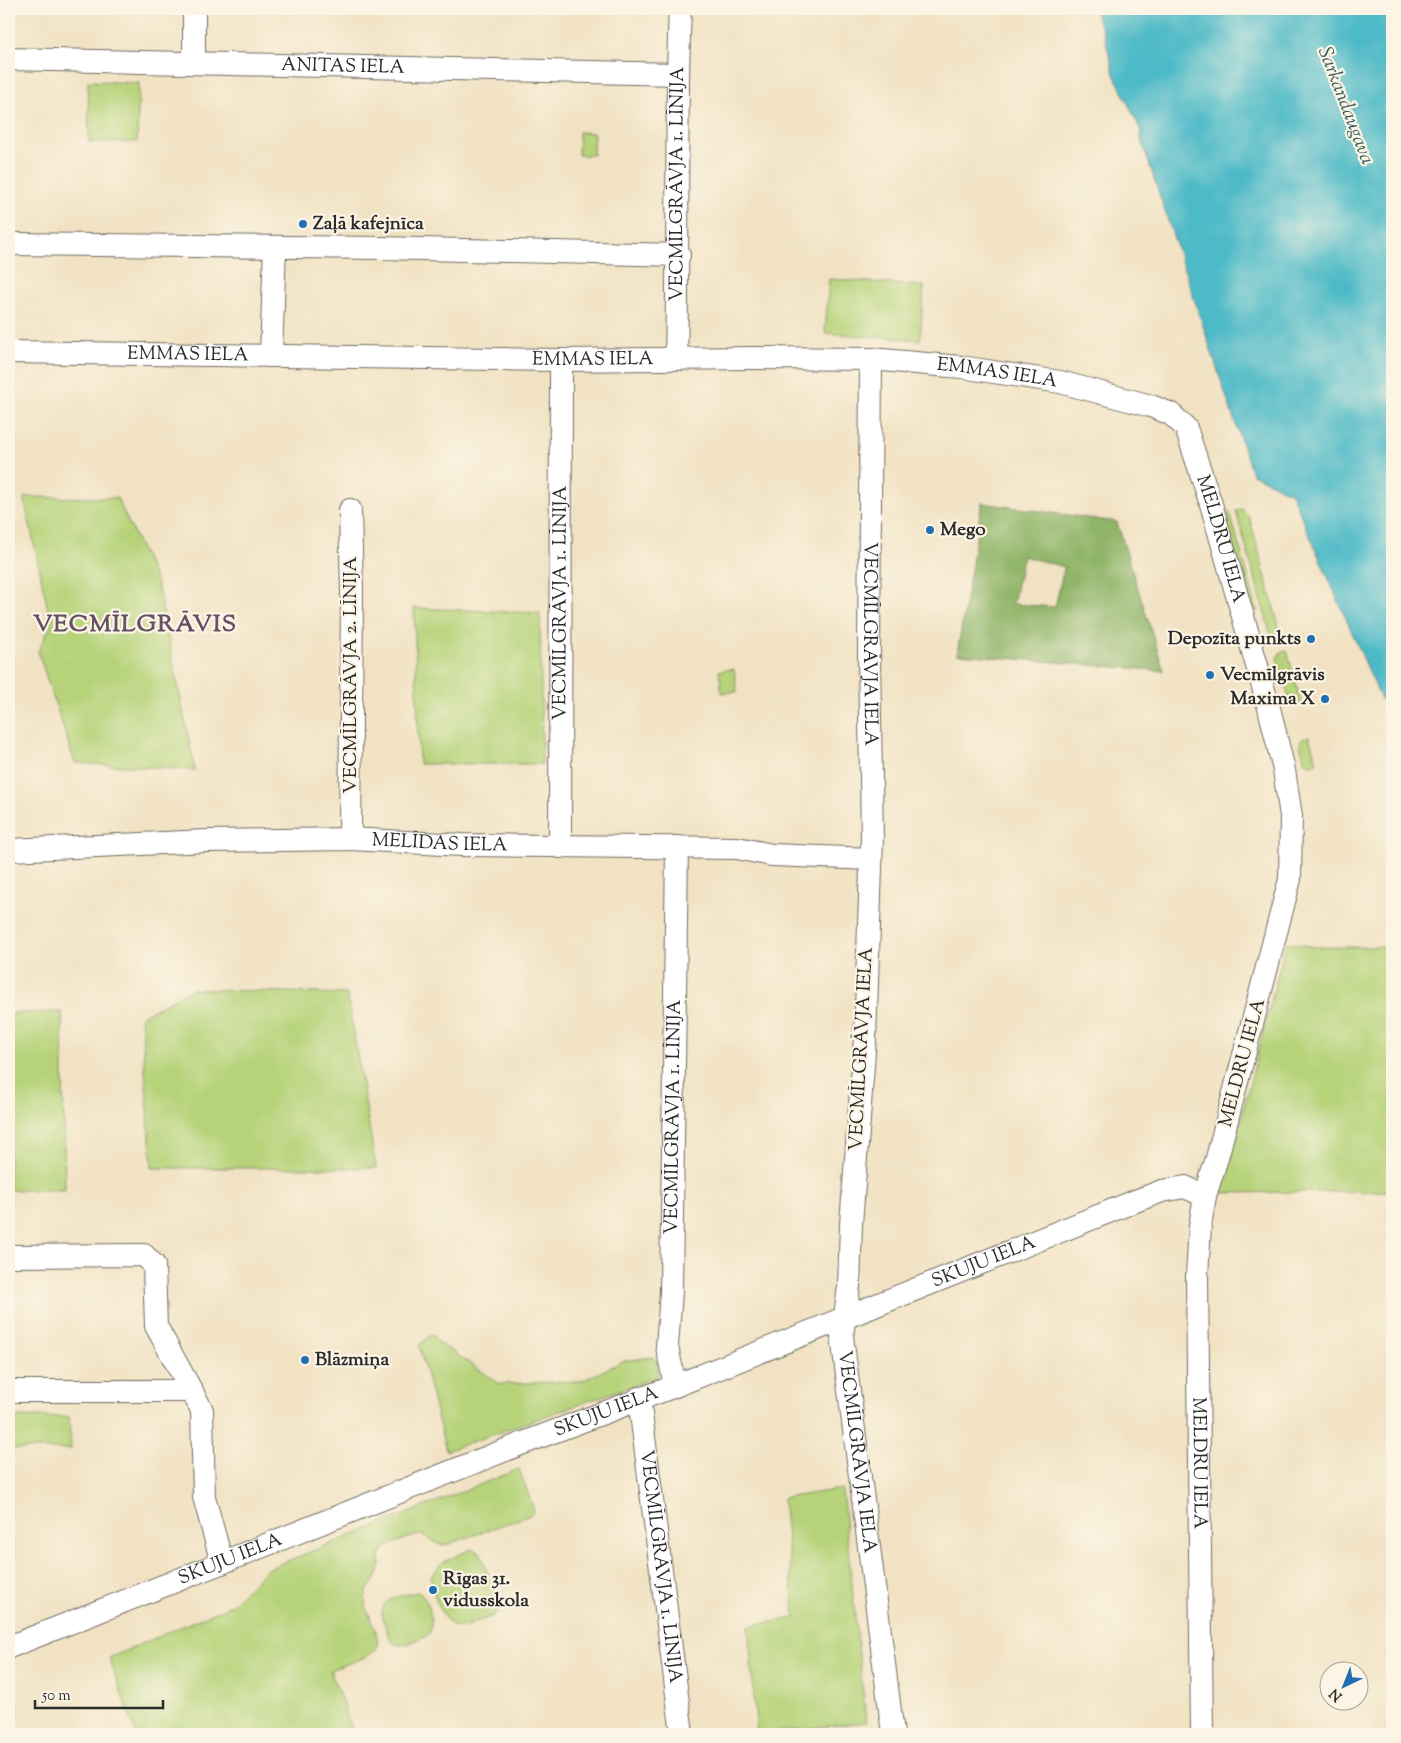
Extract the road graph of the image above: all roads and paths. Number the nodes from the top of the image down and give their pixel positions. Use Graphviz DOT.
graph roads {
  1 [pos="194,9"];
  2 [pos="680,9"];
  3 [pos="9,59"];
  4 [pos="194,63"];
  5 [pos="677,74"];
  6 [pos="9,244"];
  7 [pos="275,247"];
  8 [pos="679,255"];
  9 [pos="9,352"];
  10 [pos="271,356"];
  11 [pos="676,359"];
  12 [pos="561,360"];
  13 [pos="871,360"];
  14 [pos="1171,414"];
  15 [pos="350,510"];
  16 [pos="350,839"];
  17 [pos="560,847"];
  18 [pos="677,848"];
  19 [pos="9,850"];
  20 [pos="871,859"];
  21 [pos="1205,1196"];
  22 [pos="9,1256"];
  23 [pos="846,1317"];
  24 [pos="675,1386"];
  25 [pos="9,1391"];
  26 [pos="192,1391"];
  27 [pos="639,1398"];
  28 [pos="222,1563"];
  29 [pos="9,1647"];
  30 [pos="682,1734"];
  31 [pos="893,1734"];
  32 [pos="1202,1734"];
  1 -- 4 [label="street"];
  2 -- 5 [label="street, VECMĪLGRĀVJA 1. LĪNIJA"];
  3 -- 4 [label="street, ANITAS IELA"];
  4 -- 5 [label="street, ANITAS IELA"];
  5 -- 8 [label="street, VECMĪLGRĀVJA 1. LĪNIJA"];
  6 -- 7 [label="street"];
  7 -- 8 [label="street"];
  7 -- 10 [label="street"];
  8 -- 11 [label="street, VECMĪLGRĀVJA 1. LĪNIJA"];
  9 -- 10 [label="street, EMMAS IELA"];
  10 -- 12 [label="street, EMMAS IELA"];
  11 -- 12 [label="street, EMMAS IELA"];
  11 -- 13 [label="street, EMMAS IELA"];
  12 -- 17 [label="street, VECMĪLGRĀVJA 1. LĪNIJA"];
  13 -- 14 [label="street, EMMAS IELA"];
  13 -- 20 [label="street, VECMĪLGRĀVJA IELA"];
  14 -- 21 [label="street, MELDRU IELA"];
  15 -- 16 [label="street, VECMĪLGRĀVJA 2. LĪNIJA"];
  16 -- 17 [label="street, MELĪDAS IELA"];
  16 -- 19 [label="street, MELĪDAS IELA"];
  17 -- 18 [label="street, MELĪDAS IELA"];
  18 -- 20 [label="street, MELĪDAS IELA"];
  18 -- 24 [label="street, VECMĪLGRĀVJA 1. LĪNIJA"];
  20 -- 23 [label="street, VECMĪLGRĀVJA IELA"];
  21 -- 23 [label="street, SKUJU IELA"];
  21 -- 32 [label="street, MELDRU IELA"];
  22 -- 26 [label="street"];
  23 -- 24 [label="street, SKUJU IELA"];
  23 -- 31 [label="street, VECMĪLGRĀVJA IELA"];
  24 -- 27 [label="street, SKUJU IELA"];
  25 -- 26 [label="street"];
  26 -- 28 [label="street"];
  27 -- 28 [label="street, SKUJU IELA"];
  27 -- 30 [label="street, VECMĪLGRĀVJA 1. LĪNIJA"];
  28 -- 29 [label="street, SKUJU IELA"];
}
